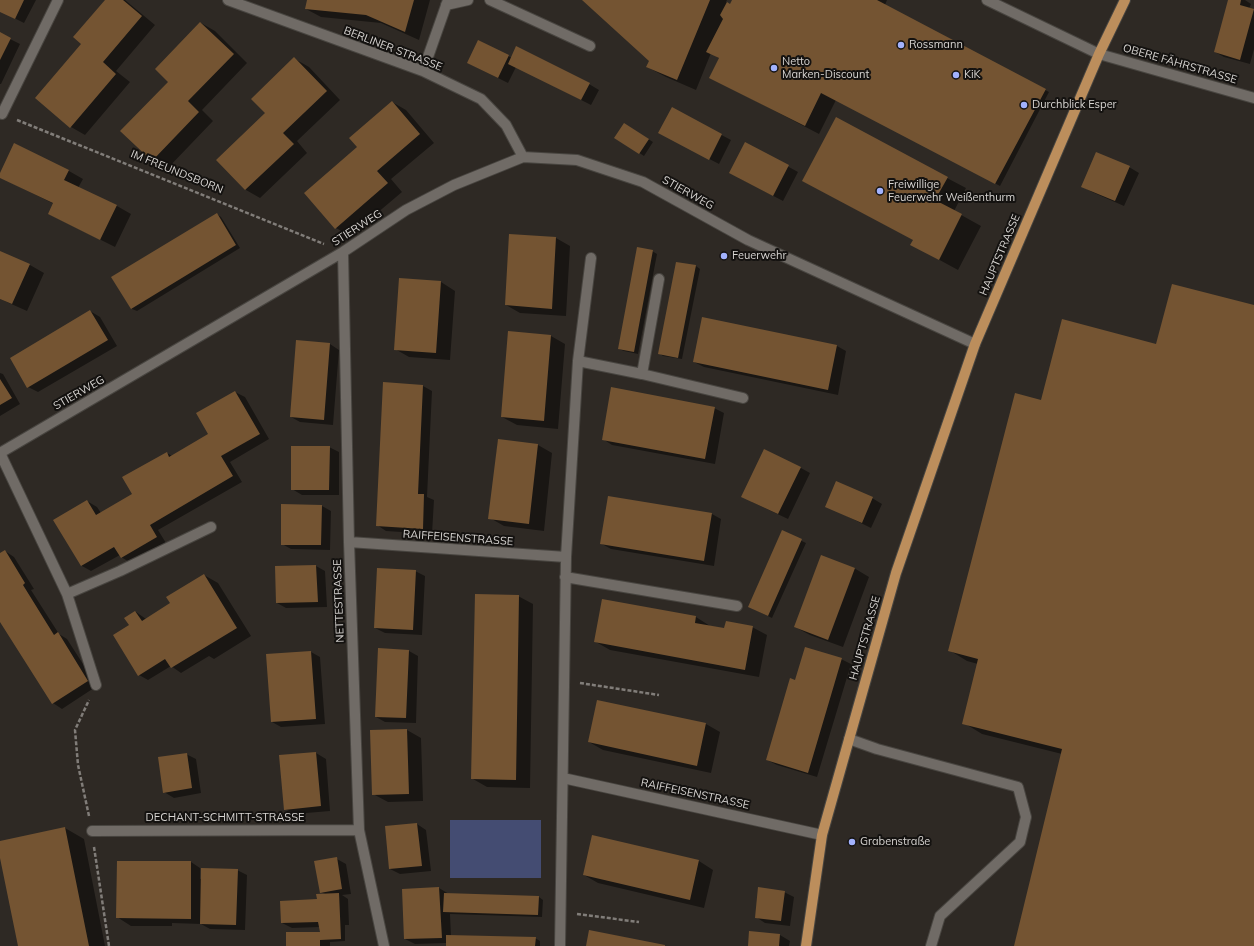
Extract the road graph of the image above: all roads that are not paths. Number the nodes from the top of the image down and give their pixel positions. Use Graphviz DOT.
graph roads {
  1 [pos="58,0"];
  2 [pos="228,0"];
  3 [pos="468,0"];
  4 [pos="490,0"];
  5 [pos="987,0"];
  6 [pos="1125,0"];
  7 [pos="447,2"];
  8 [pos="590,46"];
  9 [pos="1099,54"];
  10 [pos="422,71"];
  11 [pos="1254,98"];
  12 [pos="1,115"];
  13 [pos="523,157"];
  14 [pos="343,252"];
  15 [pos="591,258"];
  16 [pos="659,279"];
  17 [pos="975,344"];
  18 [pos="578,361"];
  19 [pos="642,374"];
  20 [pos="743,398"];
  21 [pos="0,453"];
  22 [pos="211,527"];
  23 [pos="349,542"];
  24 [pos="566,557"];
  25 [pos="565,577"];
  26 [pos="67,594"];
  27 [pos="737,606"];
  28 [pos="96,685"];
  29 [pos="849,739"];
  30 [pos="563,778"];
  31 [pos="359,830"];
  32 [pos="92,831"];
  33 [pos="822,835"];
  34 [pos="384,946"];
  35 [pos="560,946"];
  36 [pos="806,946"];
  37 [pos="932,946"];
  1 -- 12 [label="street"];
  2 -- 10 [label="street, BERLINER STRASSE"];
  3 -- 7 [label="street"];
  4 -- 8 [label="street"];
  5 -- 9 [label="street, OBERE FÄHRSTRASSE"];
  6 -- 9 [label="main road, HAUPTSTRASSE"];
  7 -- 10 [label="street"];
  9 -- 11 [label="street, OBERE FÄHRSTRASSE"];
  9 -- 17 [label="main road, HAUPTSTRASSE"];
  10 -- 13 [label="street, BERLINER STRASSE"];
  13 -- 14 [label="street, STIERWEG"];
  13 -- 17 [label="street, STIERWEG"];
  14 -- 21 [label="street, STIERWEG"];
  14 -- 23 [label="street, NETTESTRASSE"];
  15 -- 18 [label="street"];
  16 -- 19 [label="street"];
  17 -- 29 [label="main road, HAUPTSTRASSE"];
  18 -- 19 [label="street"];
  18 -- 24 [label="street"];
  19 -- 20 [label="street"];
  21 -- 26 [label="street"];
  22 -- 26 [label="street"];
  23 -- 24 [label="street, RAIFFEISENSTRASSE"];
  23 -- 31 [label="street, NETTESTRASSE"];
  24 -- 25 [label="street"];
  25 -- 27 [label="street"];
  25 -- 30 [label="street"];
  26 -- 28 [label="street"];
  29 -- 33 [label="main road, HAUPTSTRASSE"];
  29 -- 37 [label="street"];
  30 -- 33 [label="street, RAIFFEISENSTRASSE"];
  30 -- 35 [label="street"];
  31 -- 32 [label="street, DECHANT-SCHMITT-STRASSE"];
  31 -- 34 [label="street, NETTESTRASSE"];
  33 -- 36 [label="main road, HAUPTSTRASSE"];
}
